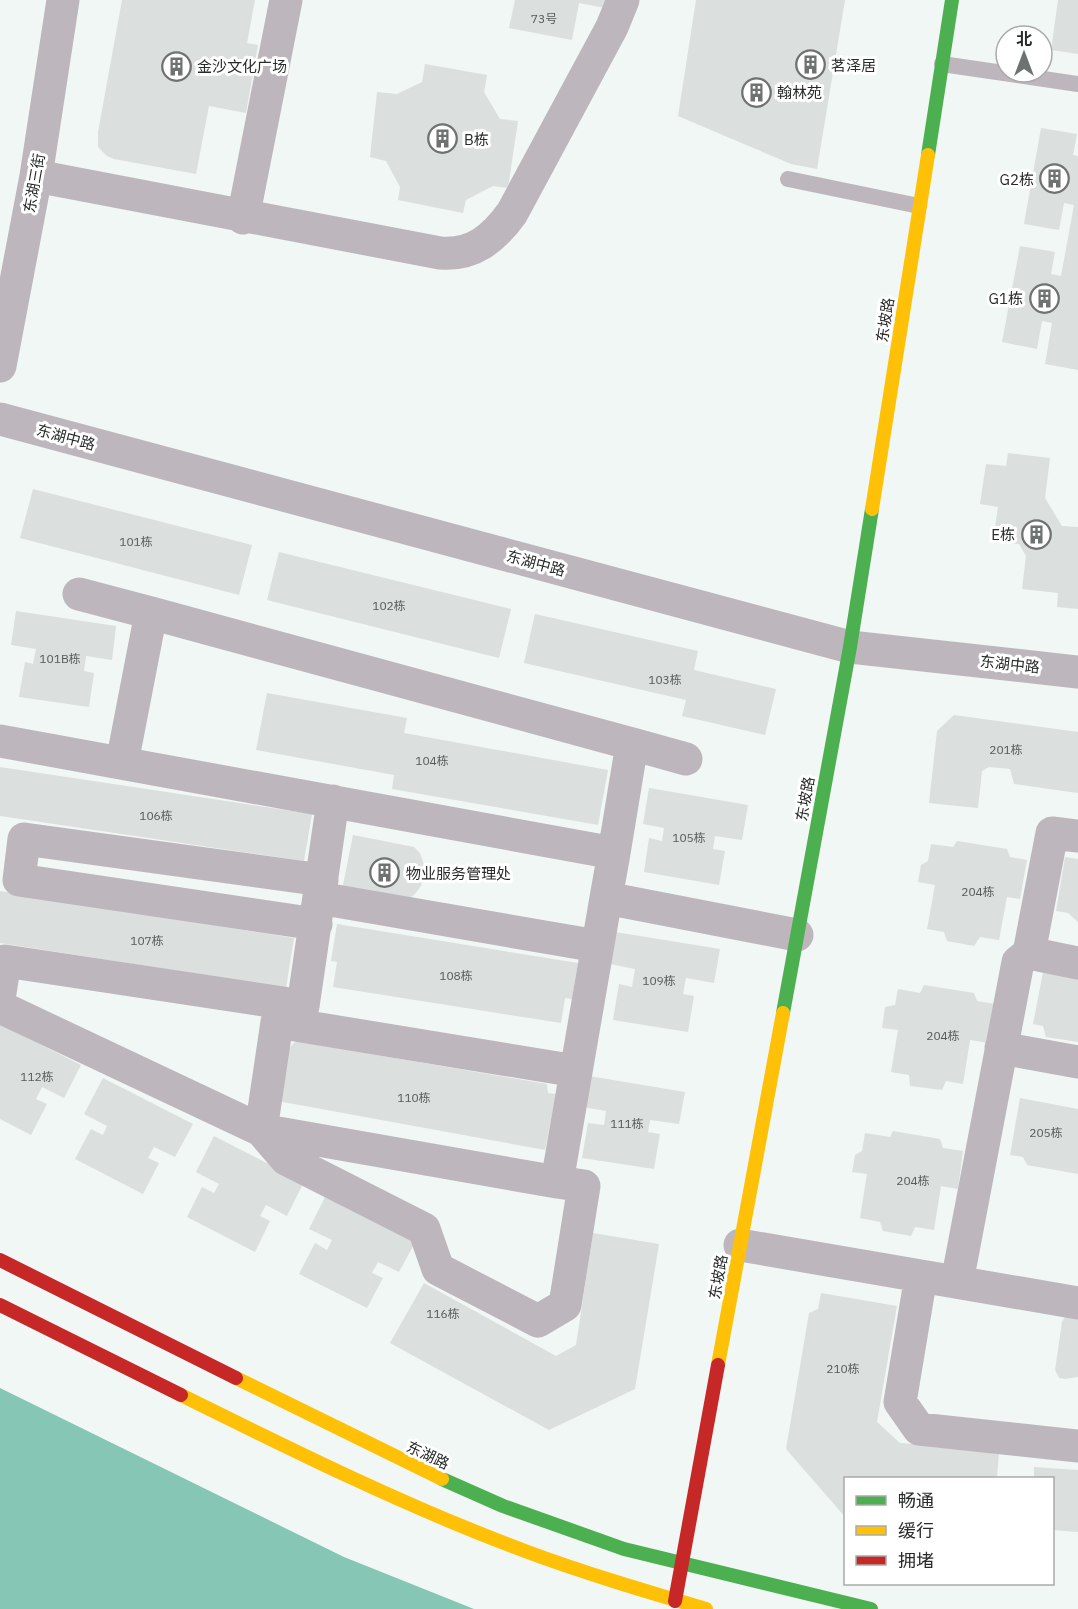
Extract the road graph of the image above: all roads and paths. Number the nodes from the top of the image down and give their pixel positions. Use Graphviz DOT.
graph roads {
  1 [pos="63,0"];
  2 [pos="286,0"];
  3 [pos="623,0"];
  4 [pos="952,0"];
  5 [pos="942,64"];
  6 [pos="1078,84"];
  7 [pos="36,176"];
  8 [pos="788,179"];
  9 [pos="919,206"];
  10 [pos="243,218"];
  11 [pos="0,366"];
  12 [pos="0,419"];
  13 [pos="79,594"];
  14 [pos="151,613"];
  15 [pos="850,647"];
  16 [pos="1078,672"];
  17 [pos="0,741"];
  18 [pos="632,744"];
  19 [pos="686,759"];
  20 [pos="122,763"];
  21 [pos="333,801"];
  22 [pos="1078,836"];
  23 [pos="614,853"];
  24 [pos="606,898"];
  25 [pos="319,900"];
  26 [pos="797,935"];
  27 [pos="597,946"];
  28 [pos="1029,953"];
  29 [pos="1078,963"];
  30 [pos="0,993"];
  31 [pos="0,1007"];
  32 [pos="290,1014"];
  33 [pos="1001,1048"];
  34 [pos="1078,1062"];
  35 [pos="576,1071"];
  36 [pos="261,1130"];
  37 [pos="557,1182"];
  38 [pos="741,1245"];
  39 [pos="0,1260"];
  40 [pos="921,1276"];
  41 [pos="957,1282"];
  42 [pos="1078,1303"];
  43 [pos="0,1305"];
  44 [pos="1078,1446"];
  45 [pos="682,1565"];
  46 [pos="675,1601"];
  47 [pos="706,1609"];
  48 [pos="871,1609"];
  1 -- 7 [label="street, 东湖三街"];
  2 -- 10 [label="street"];
  3 -- 10 [label="street"];
  4 -- 5 [label="main road, 东坡路"];
  5 -- 6 [label="lane"];
  5 -- 9 [label="main road, 东坡路"];
  7 -- 10 [label="street"];
  7 -- 11 [label="street, 东湖三街"];
  8 -- 9 [label="lane"];
  9 -- 15 [label="main road, 东坡路"];
  12 -- 15 [label="street, 东湖中路"];
  13 -- 14 [label="street"];
  14 -- 18 [label="street"];
  14 -- 20 [label="street"];
  15 -- 16 [label="street, 东湖中路"];
  15 -- 26 [label="main road, 东坡路"];
  17 -- 20 [label="street"];
  18 -- 19 [label="street"];
  18 -- 23 [label="street"];
  20 -- 21 [label="street"];
  21 -- 23 [label="street"];
  21 -- 25 [label="street"];
  22 -- 28 [label="street"];
  23 -- 24 [label="street"];
  24 -- 26 [label="street"];
  24 -- 27 [label="street"];
  25 -- 25 [label="street"];
  25 -- 27 [label="street"];
  25 -- 32 [label="street"];
  26 -- 38 [label="main road, 东坡路"];
  27 -- 35 [label="street"];
  28 -- 29 [label="street"];
  28 -- 33 [label="street"];
  30 -- 32 [label="street"];
  31 -- 36 [label="street"];
  32 -- 35 [label="street"];
  32 -- 36 [label="street"];
  33 -- 34 [label="street"];
  33 -- 41 [label="street"];
  35 -- 37 [label="street"];
  36 -- 37 [label="street"];
  36 -- 37 [label="street"];
  38 -- 40 [label="street"];
  38 -- 45 [label="main road, 东坡路"];
  39 -- 45 [label="main road, 东湖路"];
  40 -- 41 [label="street"];
  40 -- 44 [label="street"];
  41 -- 42 [label="street"];
  43 -- 46 [label="main road"];
  45 -- 46 [label="main road, 东坡路"];
  45 -- 48 [label="main road, 东湖路"];
  46 -- 47 [label="main road"];
}
